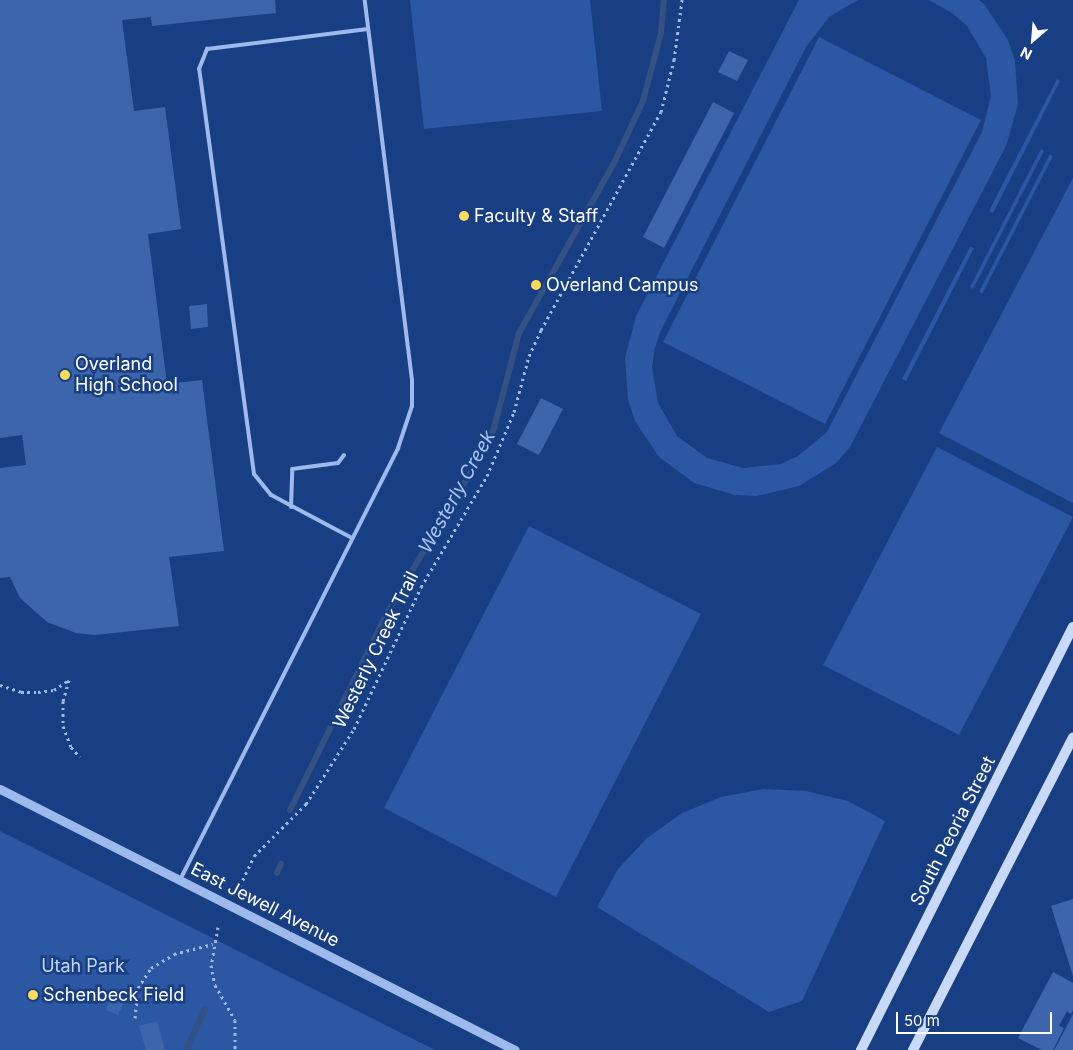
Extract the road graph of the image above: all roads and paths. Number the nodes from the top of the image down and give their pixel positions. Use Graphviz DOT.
graph roads {
  1 [pos="365,0"];
  2 [pos="682,0"];
  3 [pos="368,28"];
  4 [pos="344,455"];
  5 [pos="290,507"];
  6 [pos="352,538"];
  7 [pos="1073,627"];
  8 [pos="0,685"];
  9 [pos="1073,738"];
  10 [pos="80,757"];
  11 [pos="0,788"];
  12 [pos="180,880"];
  13 [pos="240,886"];
  14 [pos="218,927"];
  15 [pos="213,944"];
  16 [pos="135,1018"];
  17 [pos="235,1050"];
  18 [pos="515,1050"];
  19 [pos="861,1050"];
  20 [pos="913,1050"];
  1 -- 3 [label="lane"];
  2 -- 13 [label="path, Westerly Creek Trail"];
  3 -- 5 [label="lane"];
  3 -- 6 [label="lane"];
  4 -- 5 [label="lane"];
  5 -- 6 [label="lane"];
  6 -- 12 [label="lane"];
  7 -- 19 [label="main road, South Peoria Street"];
  8 -- 10 [label="path"];
  9 -- 20 [label="main road"];
  11 -- 12 [label="street, East Jewell Avenue"];
  12 -- 18 [label="street, East Jewell Avenue"];
  14 -- 15 [label="path"];
  15 -- 16 [label="path"];
  15 -- 17 [label="path"];
}
